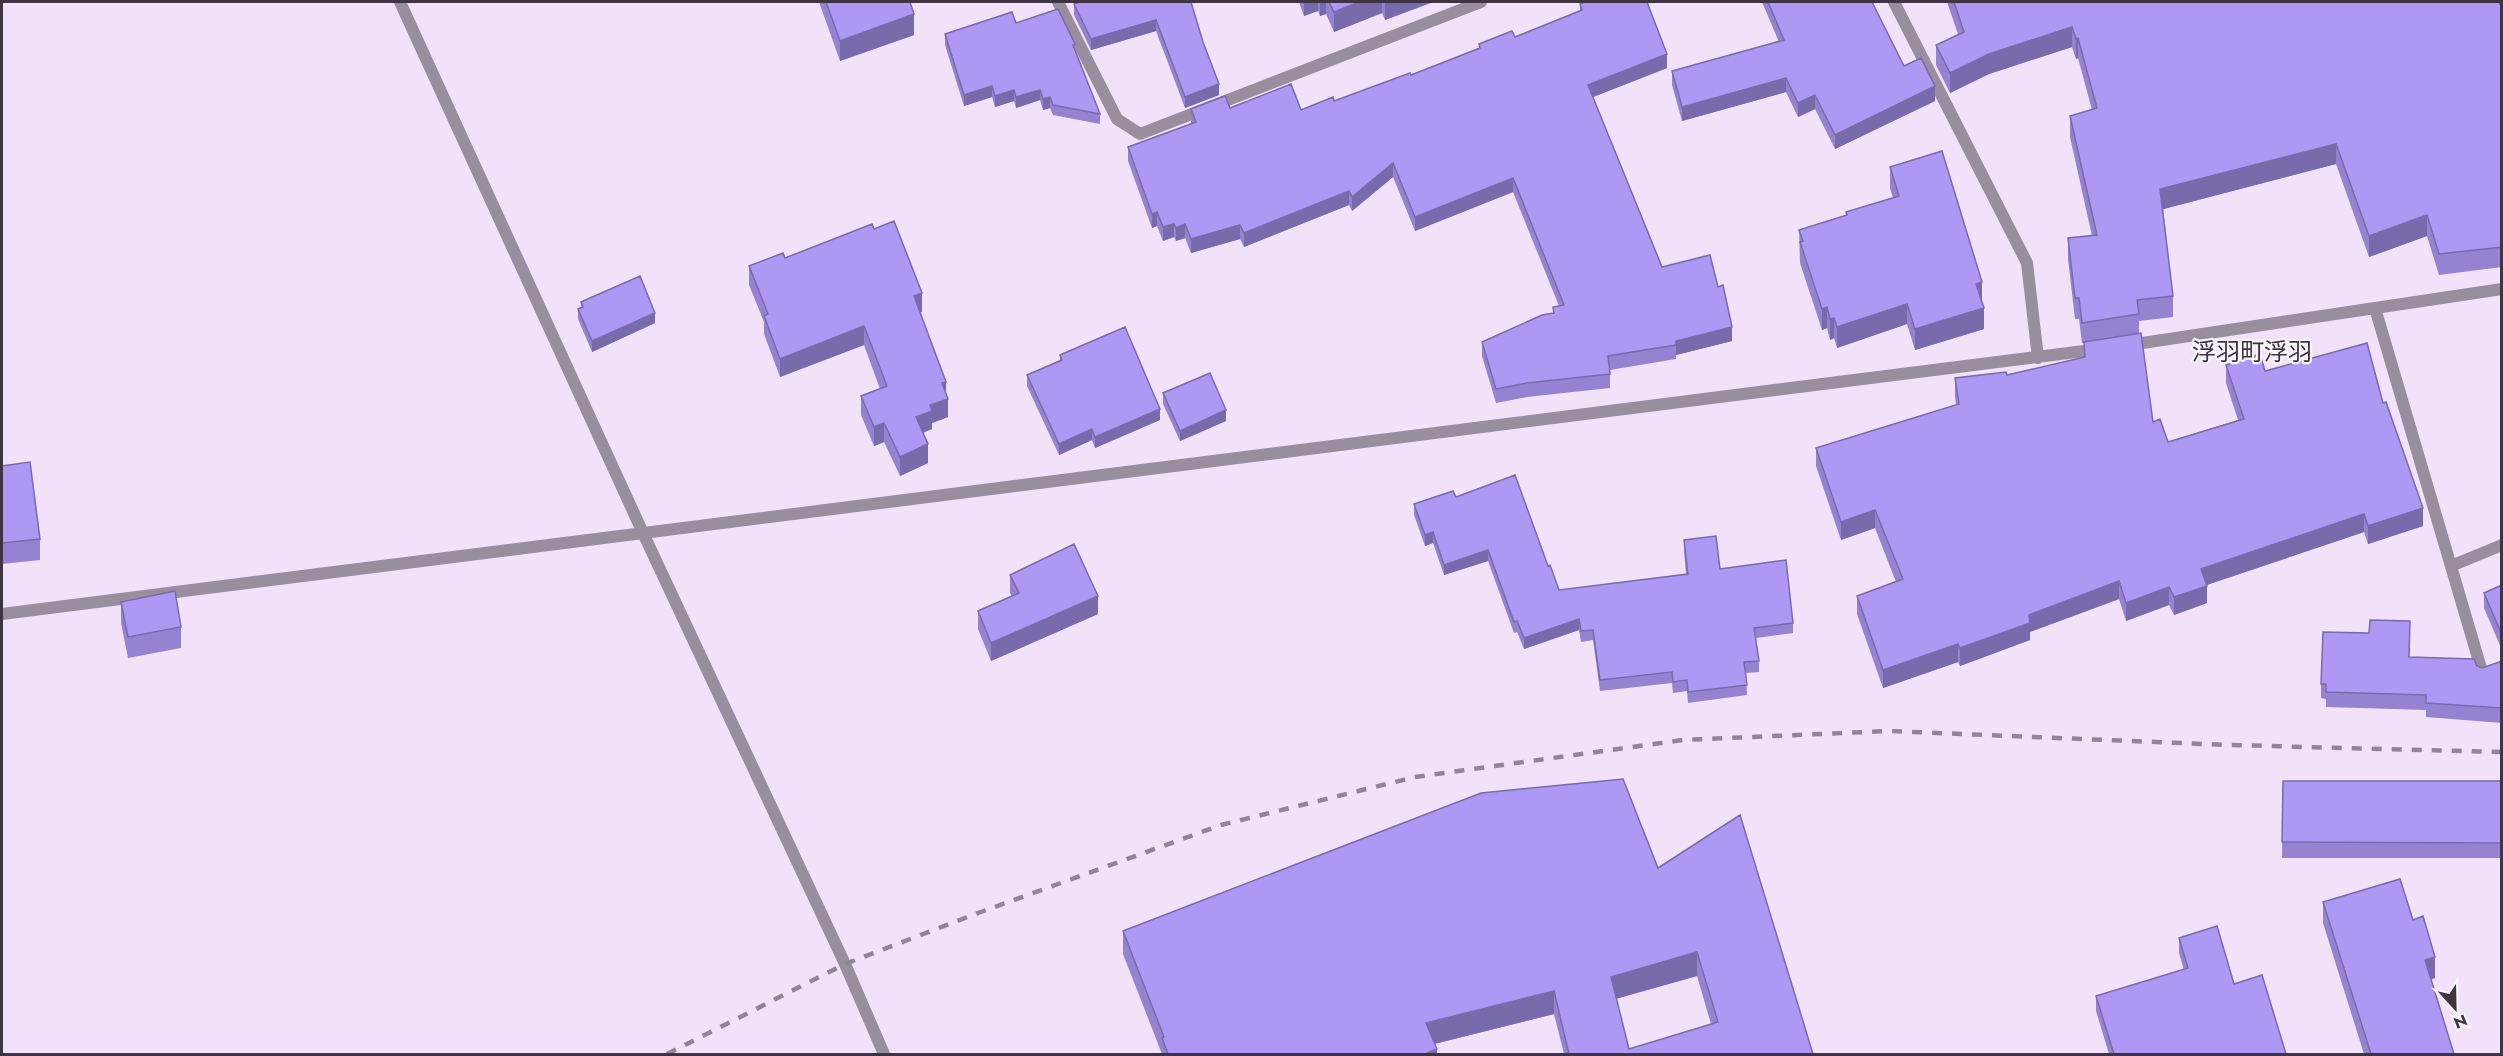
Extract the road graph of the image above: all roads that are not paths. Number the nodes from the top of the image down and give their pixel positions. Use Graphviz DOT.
graph roads {
  1 [pos="400,2"];
  2 [pos="1058,2"];
  3 [pos="1481,2"];
  4 [pos="1894,2"];
  5 [pos="2502,289"];
  6 [pos="2374,308"];
  7 [pos="2038,358"];
  8 [pos="643,533"];
  9 [pos="2502,546"];
  10 [pos="2451,566"];
  11 [pos="2,614"];
  12 [pos="2502,667"];
  13 [pos="884,1054"];
  1 -- 8 [label="street"];
  2 -- 3 [label="street"];
  4 -- 7 [label="street"];
  5 -- 6 [label="street"];
  6 -- 7 [label="street"];
  6 -- 10 [label="street"];
  7 -- 8 [label="street"];
  8 -- 11 [label="street"];
  8 -- 13 [label="street"];
  9 -- 10 [label="street"];
  10 -- 12 [label="street"];
}
